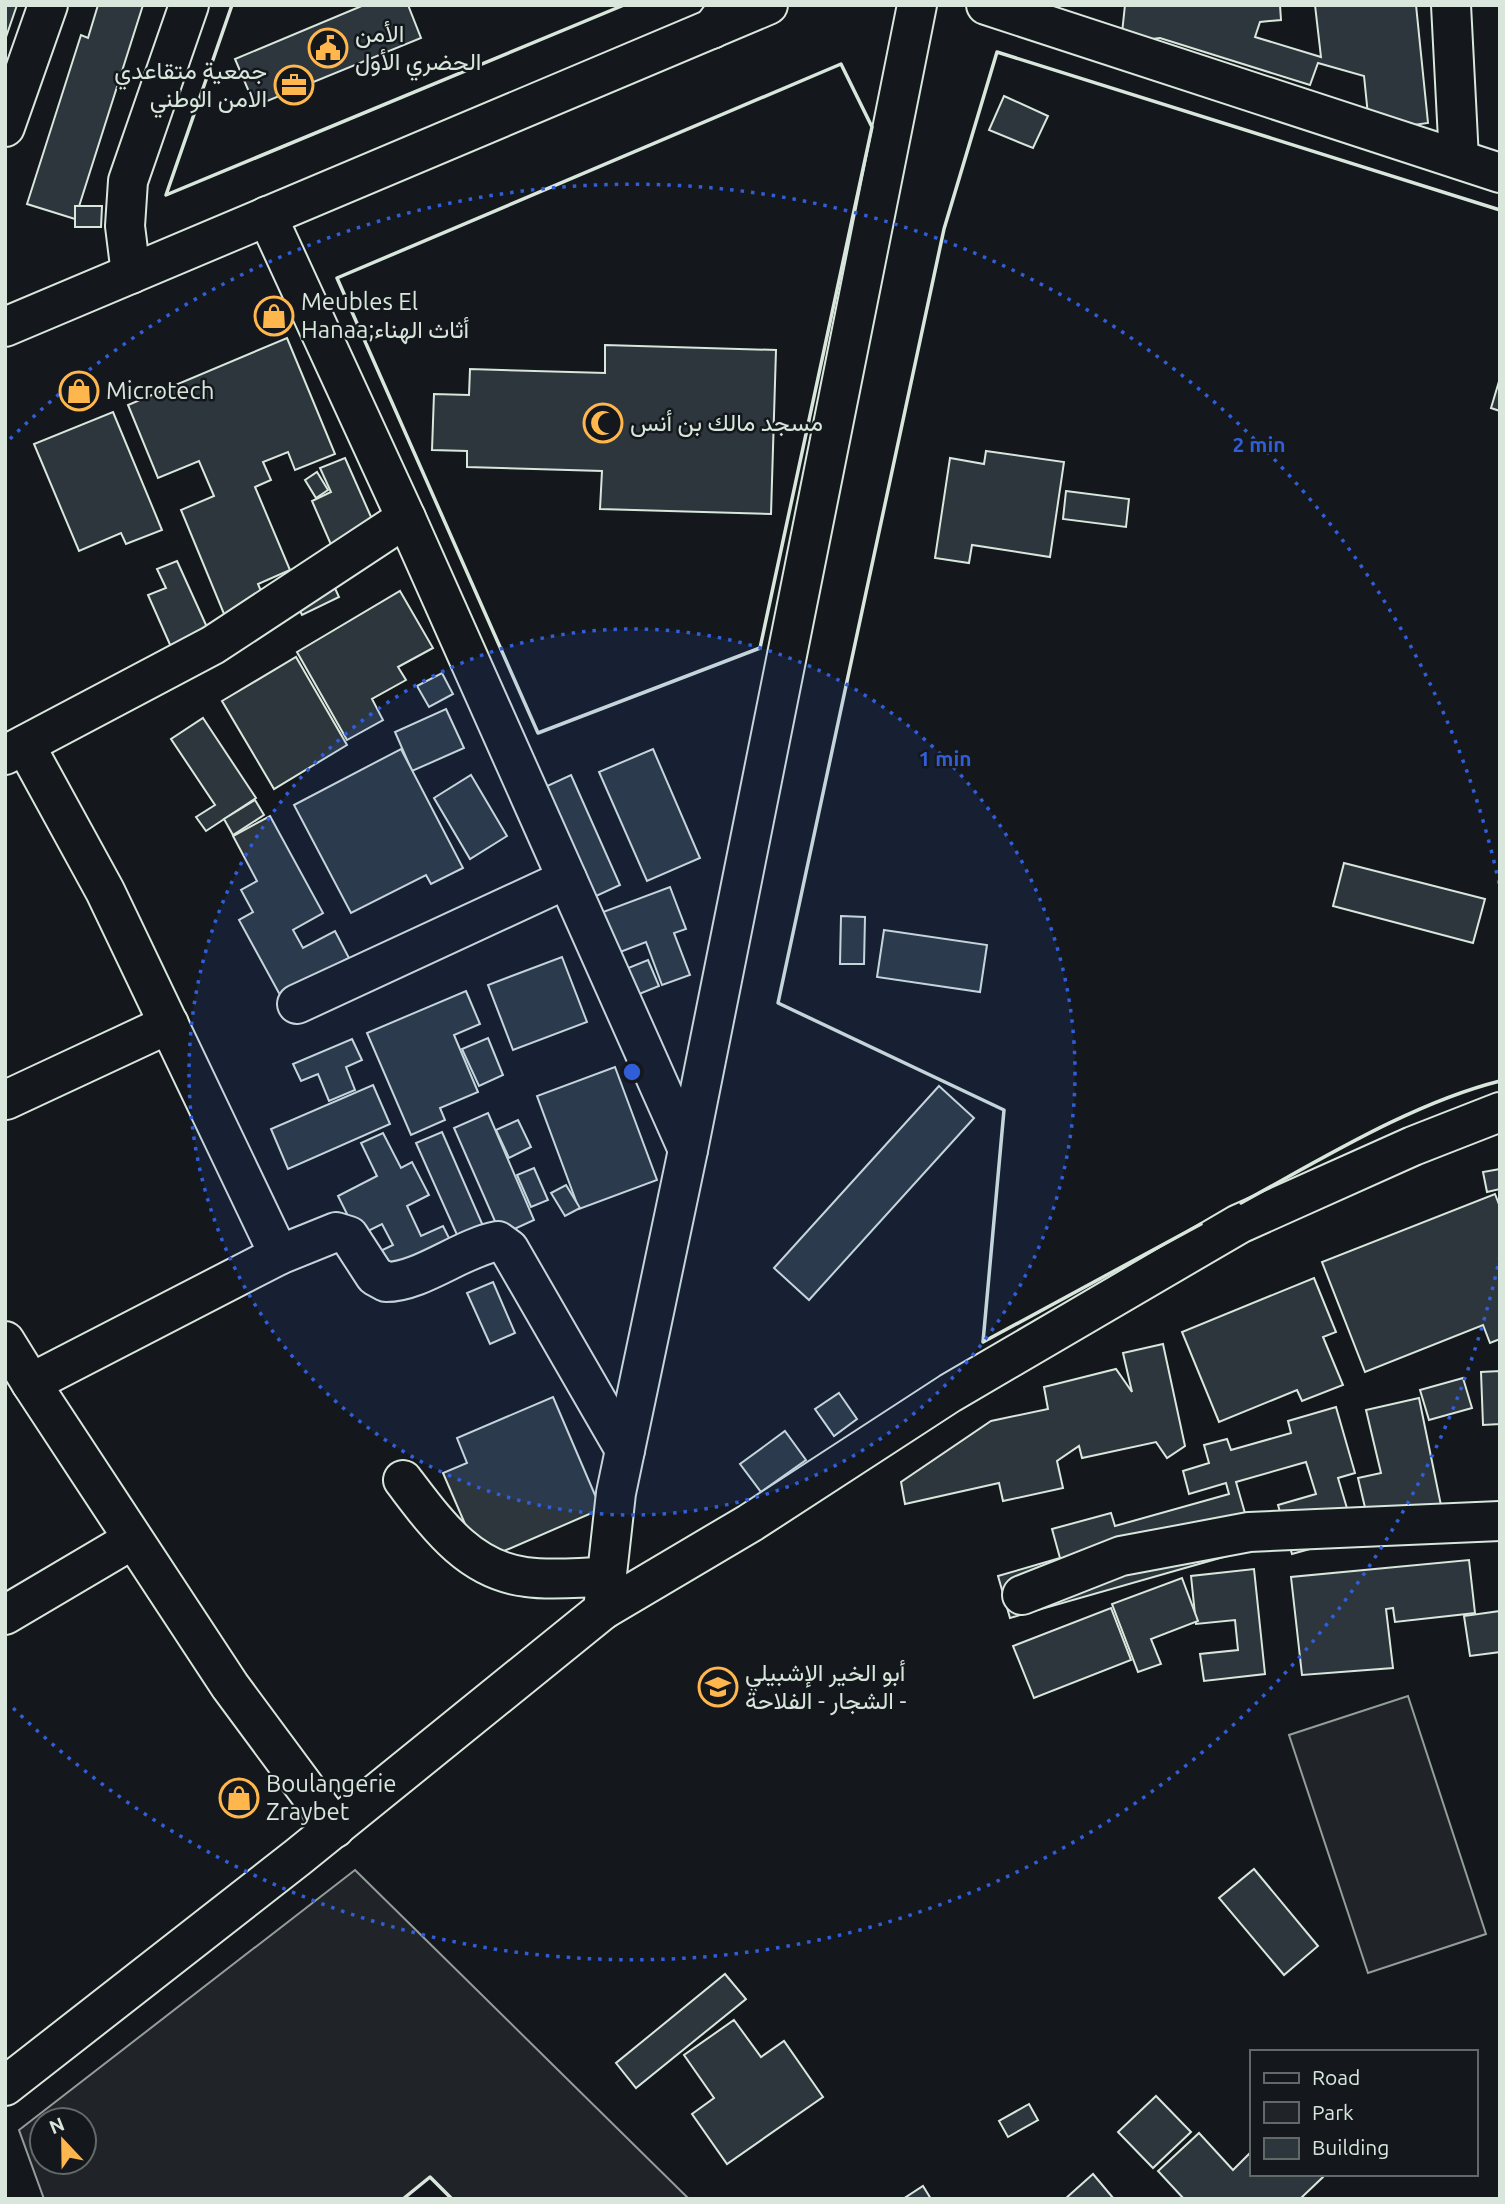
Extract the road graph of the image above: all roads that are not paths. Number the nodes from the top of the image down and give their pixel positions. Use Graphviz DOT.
graph roads {
  1 [pos="48,5"];
  2 [pos="189,5"];
  3 [pos="768,5"];
  4 [pos="917,5"];
  5 [pos="986,5"];
  6 [pos="1451,5"];
  7 [pos="721,17"];
  8 [pos="5,128"];
  9 [pos="1459,159"];
  10 [pos="1500,173"];
  11 [pos="267,216"];
  12 [pos="131,274"];
  13 [pos="5,327"];
  14 [pos="406,518"];
  15 [pos="15,750"];
  16 [pos="567,879"];
  17 [pos="297,1004"];
  18 [pos="169,1024"];
  19 [pos="6,1100"];
  20 [pos="1500,1112"];
  21 [pos="688,1150"];
  22 [pos="279,1255"];
  23 [pos="5,1341"];
  24 [pos="31,1383"];
  25 [pos="625,1450"];
  26 [pos="403,1480"];
  27 [pos="1500,1521"];
  28 [pos="132,1540"];
  29 [pos="605,1593"];
  30 [pos="1022,1595"];
  31 [pos="5,1615"];
  32 [pos="335,1828"];
  33 [pos="5,2086"];
  1 -- 8 [label="street"];
  2 -- 12 [label="street"];
  3 -- 7 [label="street"];
  4 -- 21 [label="street"];
  5 -- 9 [label="street"];
  6 -- 9 [label="street"];
  7 -- 11 [label="street"];
  9 -- 10 [label="street"];
  11 -- 12 [label="street"];
  11 -- 14 [label="street"];
  12 -- 13 [label="street"];
  14 -- 15 [label="street"];
  14 -- 16 [label="street"];
  15 -- 18 [label="street"];
  16 -- 17 [label="street"];
  16 -- 21 [label="street"];
  18 -- 19 [label="street"];
  18 -- 22 [label="street"];
  20 -- 29 [label="street"];
  21 -- 25 [label="street"];
  22 -- 24 [label="street"];
  22 -- 25 [label="street"];
  23 -- 24 [label="street"];
  24 -- 28 [label="street"];
  25 -- 29 [label="street"];
  26 -- 29 [label="street"];
  27 -- 30 [label="street"];
  28 -- 31 [label="street"];
  28 -- 32 [label="street"];
  29 -- 32 [label="street"];
  32 -- 33 [label="street"];
}
